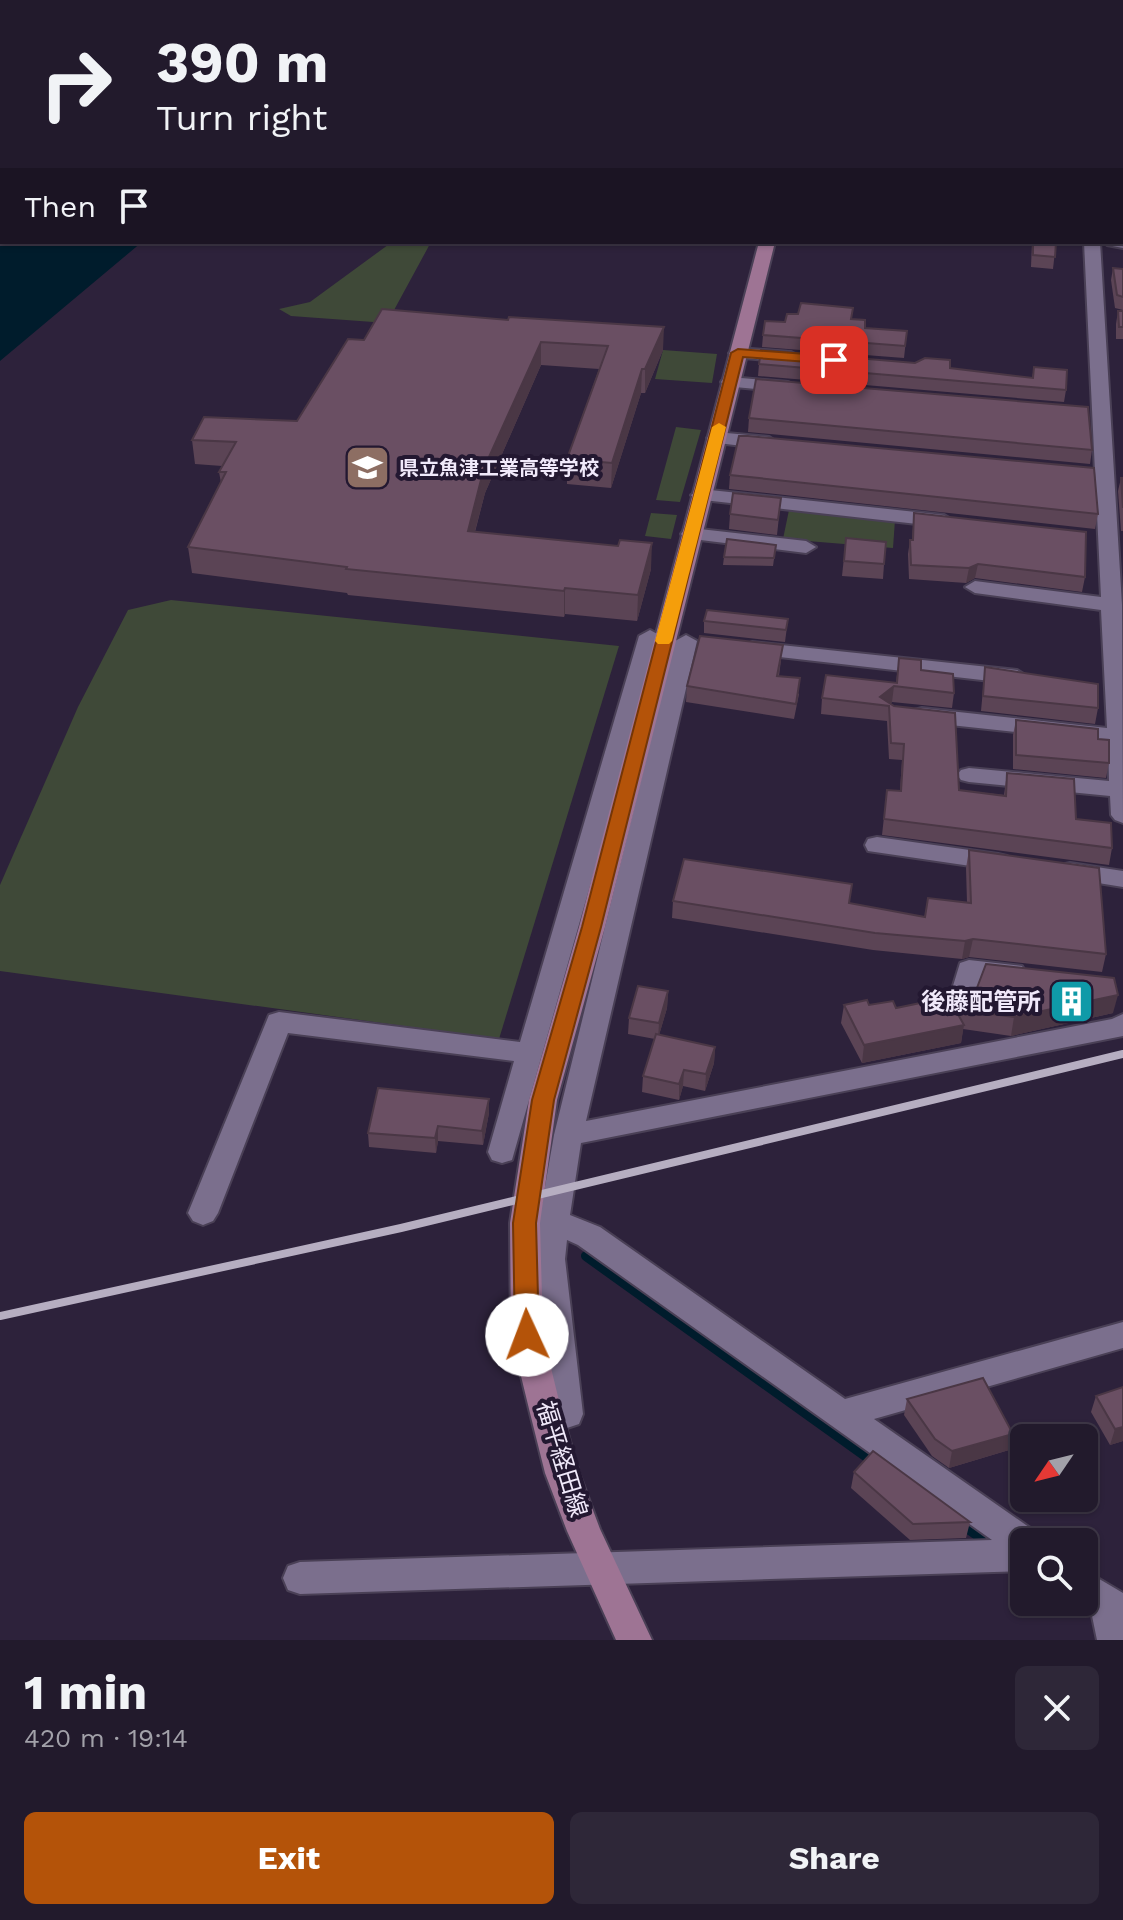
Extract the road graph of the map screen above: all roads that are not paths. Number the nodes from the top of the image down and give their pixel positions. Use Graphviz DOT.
graph roads {
  1 [pos="766,244"];
  2 [pos="1092,244"];
  3 [pos="738,353"];
  4 [pos="812,358"];
  5 [pos="730,382"];
  6 [pos="807,389"];
  7 [pos="1104,414"];
  8 [pos="716,438"];
  9 [pos="796,446"];
  10 [pos="701,495"];
  11 [pos="1115,510"];
  12 [pos="961,523"];
  13 [pos="691,534"];
  14 [pos="806,547"];
  15 [pos="975,587"];
  16 [pos="1112,605"];
  17 [pos="676,639"];
  18 [pos="732,646"];
  19 [pos="1039,679"];
  20 [pos="1114,687"];
  21 [pos="907,714"];
  22 [pos="1119,736"];
  23 [pos="969,775"];
  24 [pos="1122,790"];
  25 [pos="1123,815"];
  26 [pos="877,845"];
  27 [pos="1016,864"];
  28 [pos="1046,868"];
  29 [pos="1123,879"];
  30 [pos="1031,975"];
  31 [pos="959,1009"];
  32 [pos="1123,1024"];
  33 [pos="531,1053"];
  34 [pos="568,1135"];
  35 [pos="502,1152"];
  36 [pos="203,1213"];
  37 [pos="554,1221"];
  38 [pos="1123,1335"];
  39 [pos="567,1414"];
  40 [pos="842,1414"];
  41 [pos="1010,1533"];
  42 [pos="1010,1555"];
  43 [pos="601,1568"];
  44 [pos="300,1578"];
  45 [pos="1104,1601"];
  46 [pos="634,1640"];
  47 [pos="1115,1640"];
  1 -- 3 [label="main road, 福平経田線"];
  2 -- 7 [label="street"];
  3 -- 4 [label="street"];
  3 -- 5 [label="main road, 福平経田線"];
  5 -- 6 [label="street"];
  5 -- 8 [label="main road, 福平経田線"];
  7 -- 11 [label="street"];
  8 -- 9 [label="street"];
  8 -- 10 [label="main road, 福平経田線"];
  10 -- 12 [label="street"];
  10 -- 13 [label="main road, 福平経田線"];
  11 -- 16 [label="street"];
  13 -- 14 [label="street"];
  13 -- 17 [label="main road, 福平経田線"];
  15 -- 16 [label="street"];
  16 -- 20 [label="street"];
  17 -- 33 [label="street"];
  17 -- 34 [label="street"];
  17 -- 43 [label="main road, 福平経田線"];
  18 -- 19 [label="street"];
  20 -- 22 [label="street"];
  21 -- 22 [label="street"];
  22 -- 24 [label="street"];
  23 -- 24 [label="street"];
  24 -- 25 [label="street"];
  26 -- 27 [label="street"];
  28 -- 29 [label="street"];
  30 -- 31 [label="street"];
  32 -- 34 [label="street"];
  33 -- 35 [label="street"];
  33 -- 36 [label="street"];
  34 -- 37 [label="street"];
  37 -- 39 [label="street"];
  37 -- 40 [label="street"];
  38 -- 40 [label="street"];
  40 -- 41 [label="street"];
  42 -- 43 [label="street"];
  43 -- 44 [label="street"];
  43 -- 46 [label="main road, 福平経田線"];
  45 -- 47 [label="street"];
}
